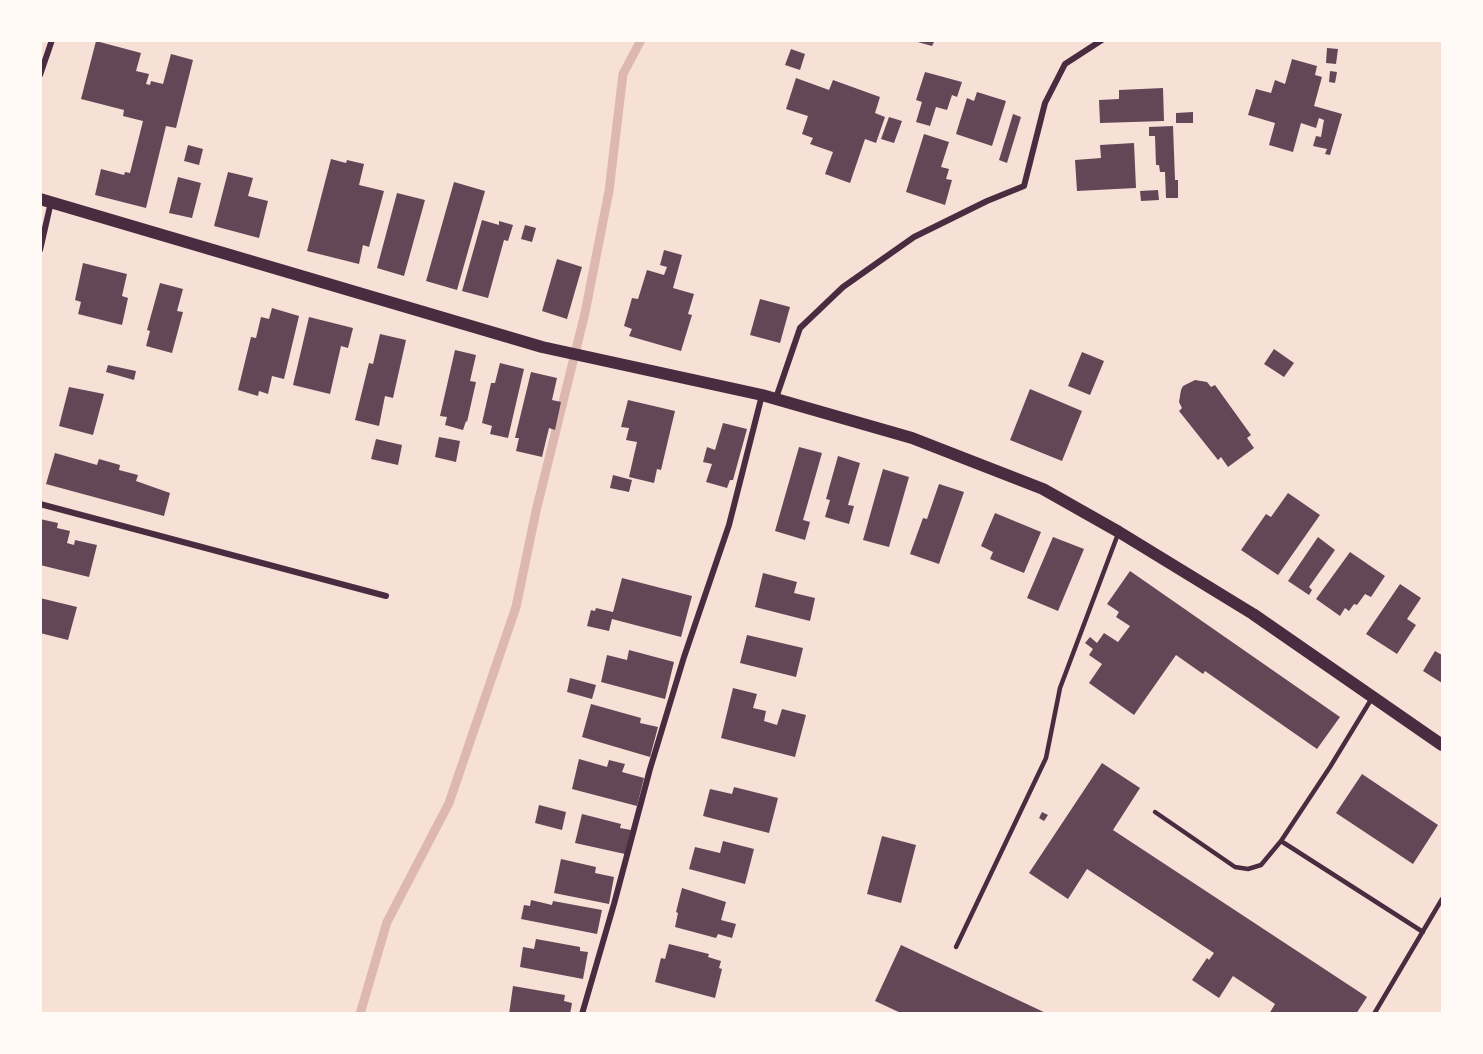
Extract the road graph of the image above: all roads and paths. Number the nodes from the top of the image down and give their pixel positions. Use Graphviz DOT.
graph roads {
  1 [pos="52,40"];
  2 [pos="1102,40"];
  3 [pos="40,75"];
  4 [pos="46,200"];
  5 [pos="40,250"];
  6 [pos="762,395"];
  7 [pos="776,399"];
  8 [pos="40,504"];
  9 [pos="1119,532"];
  10 [pos="386,596"];
  11 [pos="1373,696"];
  12 [pos="1443,746"];
  13 [pos="1155,812"];
  14 [pos="1281,841"];
  15 [pos="1443,899"];
  16 [pos="1423,932"];
  17 [pos="956,947"];
  18 [pos="582,1014"];
  19 [pos="1374,1014"];
  1 -- 3 [label="street"];
  2 -- 7 [label="street"];
  4 -- 5 [label="street"];
  4 -- 6 [label="main road"];
  6 -- 7 [label="main road"];
  6 -- 18 [label="street"];
  7 -- 9 [label="main road"];
  8 -- 10 [label="street"];
  9 -- 11 [label="main road"];
  9 -- 17 [label="lane"];
  11 -- 12 [label="main road"];
  11 -- 14 [label="lane"];
  13 -- 14 [label="lane"];
  14 -- 16 [label="lane"];
  15 -- 16 [label="lane"];
  16 -- 19 [label="lane"];
}
